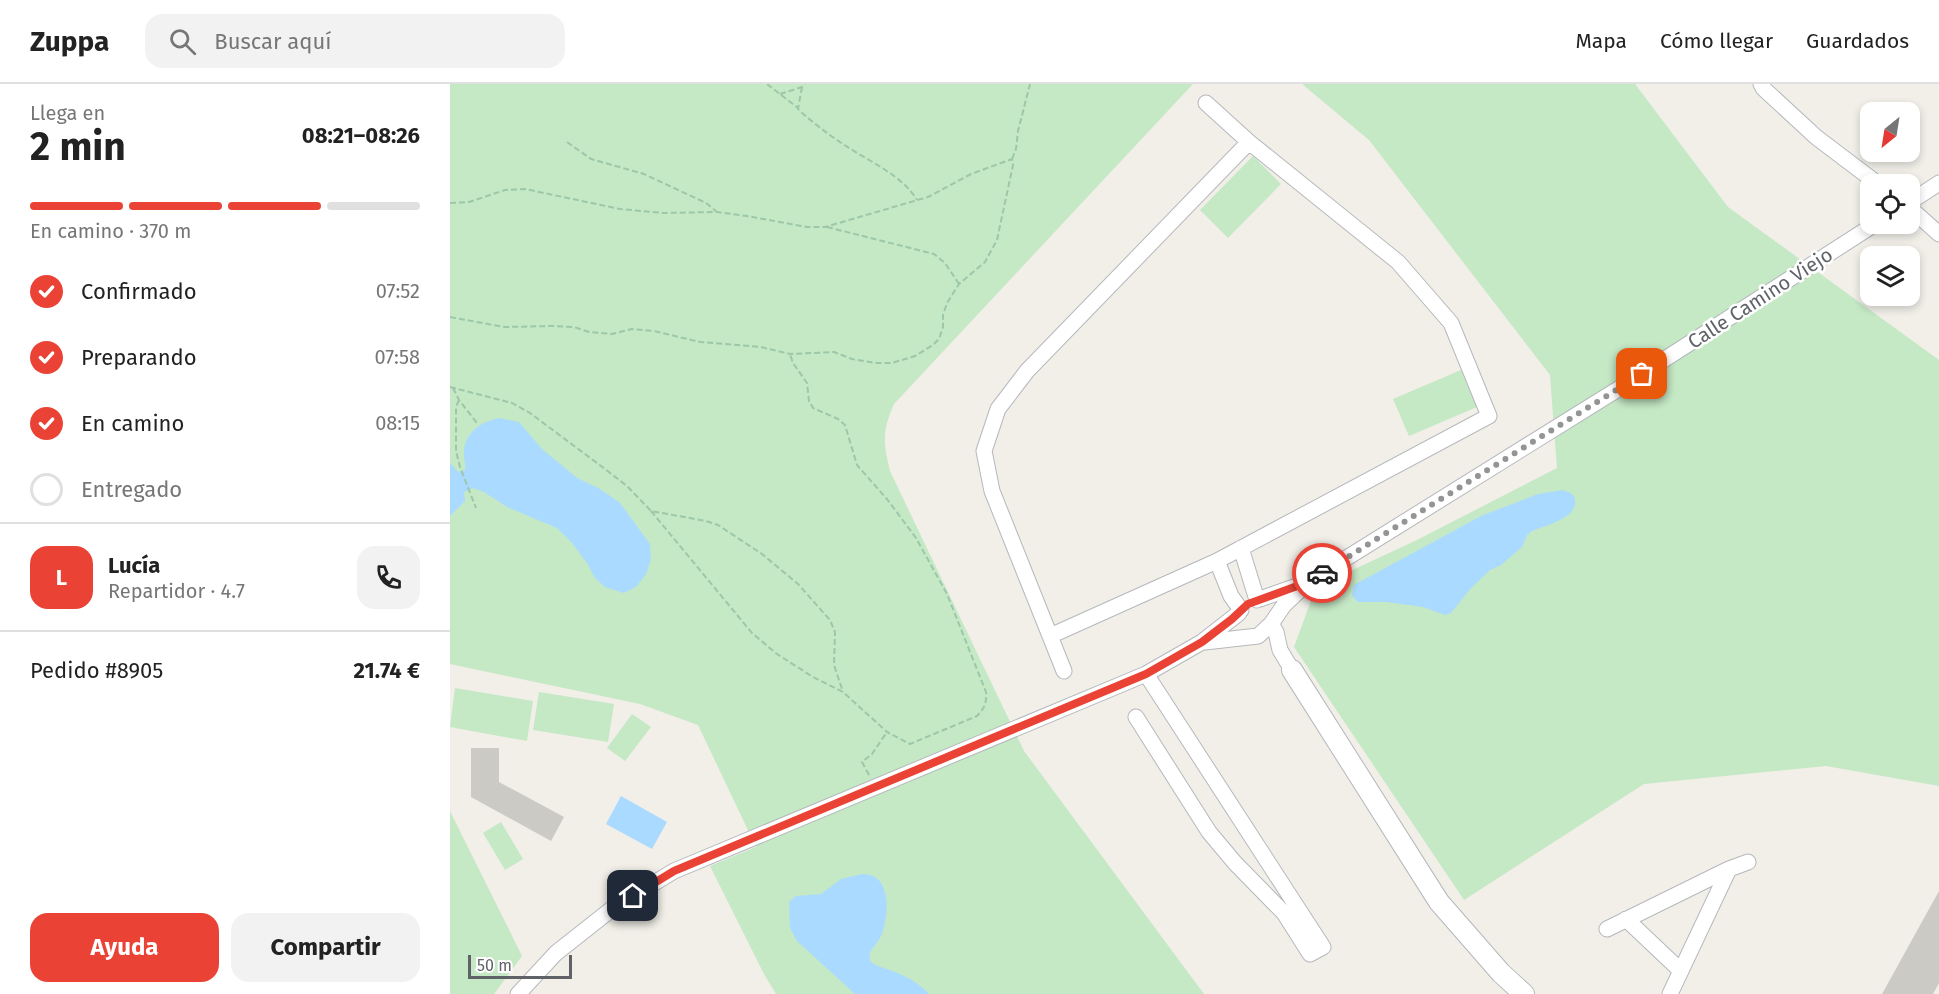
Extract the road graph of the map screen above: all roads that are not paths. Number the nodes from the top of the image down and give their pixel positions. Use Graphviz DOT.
graph roads {
  1 [pos="1761,84"];
  2 [pos="1206,103"];
  3 [pos="1249,142"];
  4 [pos="1865,174"];
  5 [pos="1939,183"];
  6 [pos="1920,195"];
  7 [pos="1920,217"];
  8 [pos="1860,234"];
  9 [pos="1939,234"];
  10 [pos="1241,548"];
  11 [pos="1217,561"];
  12 [pos="1308,582"];
  13 [pos="1259,600"];
  14 [pos="1240,611"];
  15 [pos="1273,621"];
  16 [pos="1050,636"];
  17 [pos="1255,636"];
  18 [pos="1202,642"];
  19 [pos="1292,670"];
  20 [pos="1064,671"];
  21 [pos="1146,674"];
  22 [pos="1136,717"];
  23 [pos="1748,862"];
  24 [pos="1729,869"];
  25 [pos="1626,919"];
  26 [pos="1607,929"];
  27 [pos="1681,971"];
  28 [pos="519,994"];
  29 [pos="1524,994"];
  30 [pos="1670,994"];
  1 -- 4 [label="street"];
  2 -- 3 [label="street"];
  3 -- 10 [label="street"];
  3 -- 16 [label="street"];
  5 -- 6 [label="street"];
  7 -- 9 [label="street"];
  8 -- 12 [label="street, Calle Camino Viejo"];
  10 -- 11 [label="street"];
  10 -- 13 [label="street"];
  11 -- 14 [label="street"];
  11 -- 16 [label="street"];
  12 -- 13 [label="street, Calle Camino Viejo"];
  12 -- 15 [label="street, Calle Camino Viejo"];
  13 -- 14 [label="street"];
  13 -- 15 [label="street"];
  14 -- 17 [label="street"];
  14 -- 18 [label="street"];
  15 -- 17 [label="street"];
  15 -- 19 [label="street"];
  16 -- 20 [label="street"];
  17 -- 18 [label="street"];
  17 -- 19 [label="street"];
  18 -- 21 [label="street"];
  19 -- 29 [label="street"];
  21 -- 22 [label="street"];
  21 -- 28 [label="street"];
  23 -- 24 [label="street"];
  24 -- 25 [label="street"];
  24 -- 27 [label="street"];
  25 -- 26 [label="street"];
  25 -- 27 [label="street"];
  27 -- 30 [label="street"];
}
